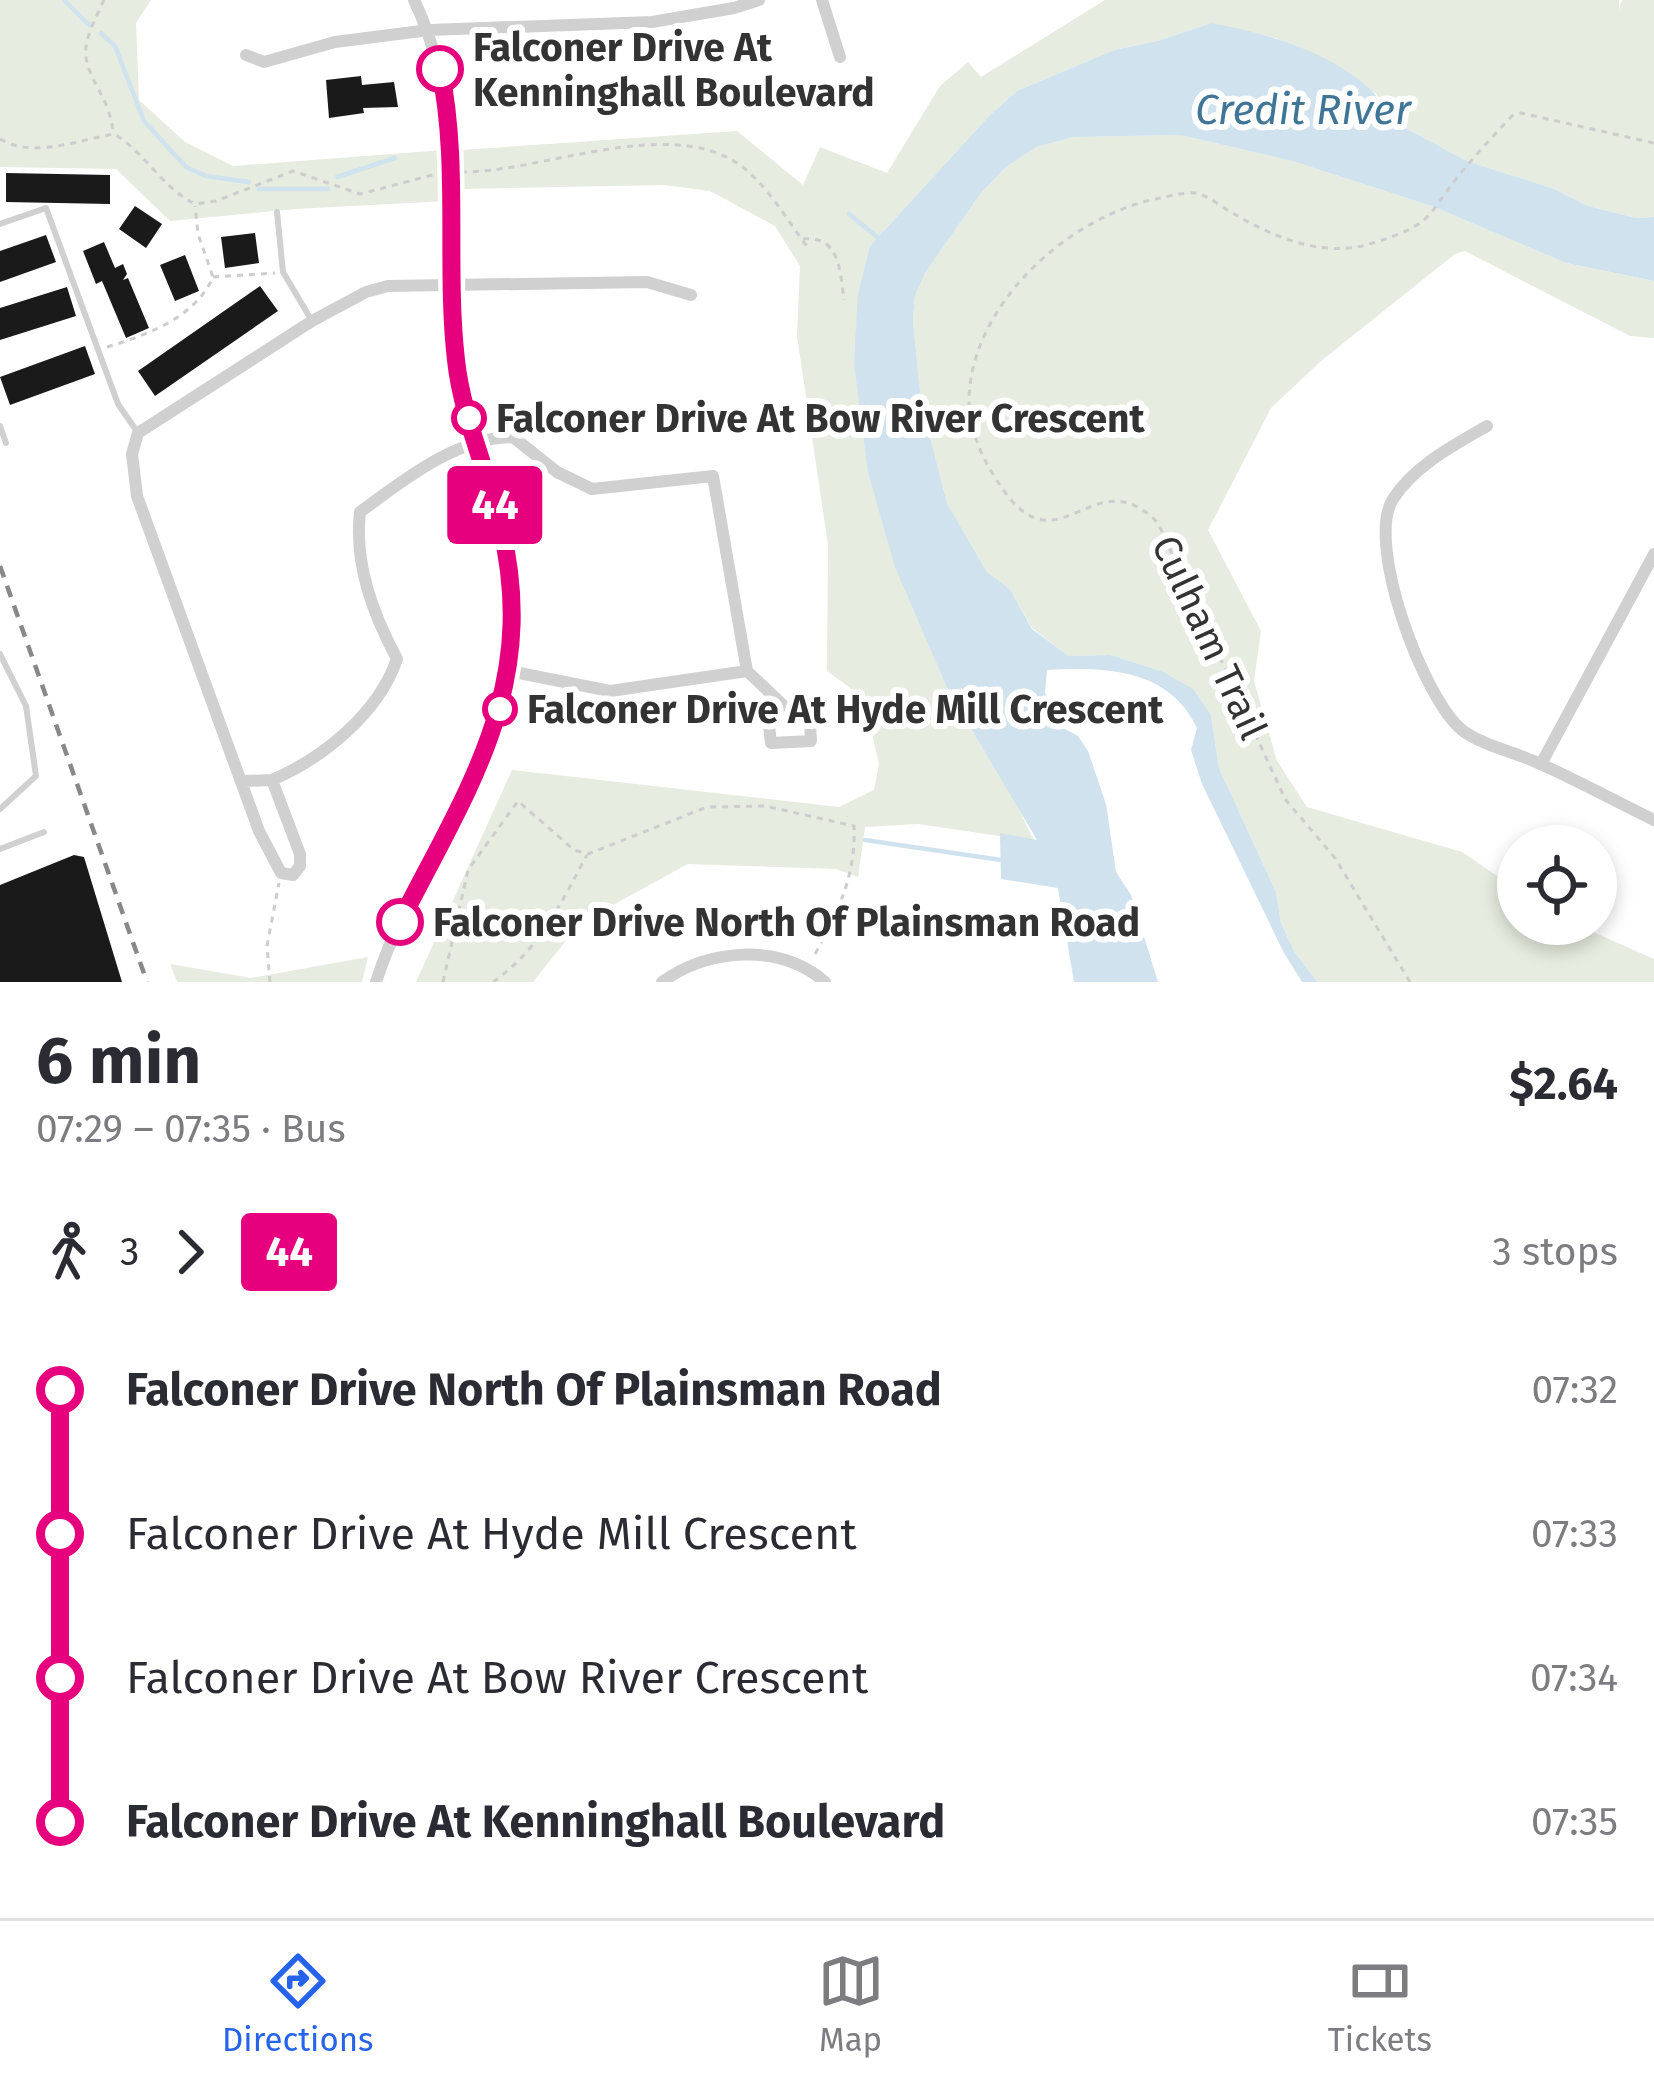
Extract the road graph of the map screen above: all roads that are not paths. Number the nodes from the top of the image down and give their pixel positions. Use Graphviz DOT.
graph roads {
  1 [pos="414,0"];
  2 [pos="759,0"];
  3 [pos="822,0"];
  4 [pos="429,30"];
  5 [pos="246,55"];
  6 [pos="840,57"];
  7 [pos="277,212"];
  8 [pos="0,224"];
  9 [pos="452,286"];
  10 [pos="691,296"];
  11 [pos="311,321"];
  12 [pos="0,426"];
  13 [pos="1487,426"];
  14 [pos="138,433"];
  15 [pos="6,443"];
  16 [pos="477,446"];
  17 [pos="1654,554"];
  18 [pos="0,654"];
  19 [pos="509,671"];
  20 [pos="747,671"];
  21 [pos="783,704"];
  22 [pos="1541,764"];
  23 [pos="272,781"];
  24 [pos="244,782"];
  25 [pos="0,809"];
  26 [pos="1654,820"];
  27 [pos="44,832"];
  28 [pos="0,849"];
  29 [pos="376,982"];
  30 [pos="662,982"];
  31 [pos="825,982"];
  1 -- 4 [label="street"];
  2 -- 4 [label="street"];
  3 -- 6 [label="street"];
  4 -- 5 [label="street"];
  4 -- 9 [label="street"];
  7 -- 11 [label="lane"];
  8 -- 14 [label="lane"];
  9 -- 10 [label="street"];
  9 -- 11 [label="street"];
  9 -- 16 [label="street"];
  11 -- 14 [label="street"];
  12 -- 15 [label="lane"];
  13 -- 22 [label="street"];
  14 -- 24 [label="street"];
  16 -- 19 [label="street"];
  16 -- 20 [label="street"];
  16 -- 23 [label="street"];
  17 -- 22 [label="street"];
  18 -- 25 [label="lane"];
  19 -- 20 [label="street"];
  19 -- 29 [label="street"];
  20 -- 21 [label="street"];
  22 -- 26 [label="street"];
  23 -- 24 [label="street"];
  23 -- 24 [label="street"];
  27 -- 28 [label="lane"];
  30 -- 31 [label="street"];
}
